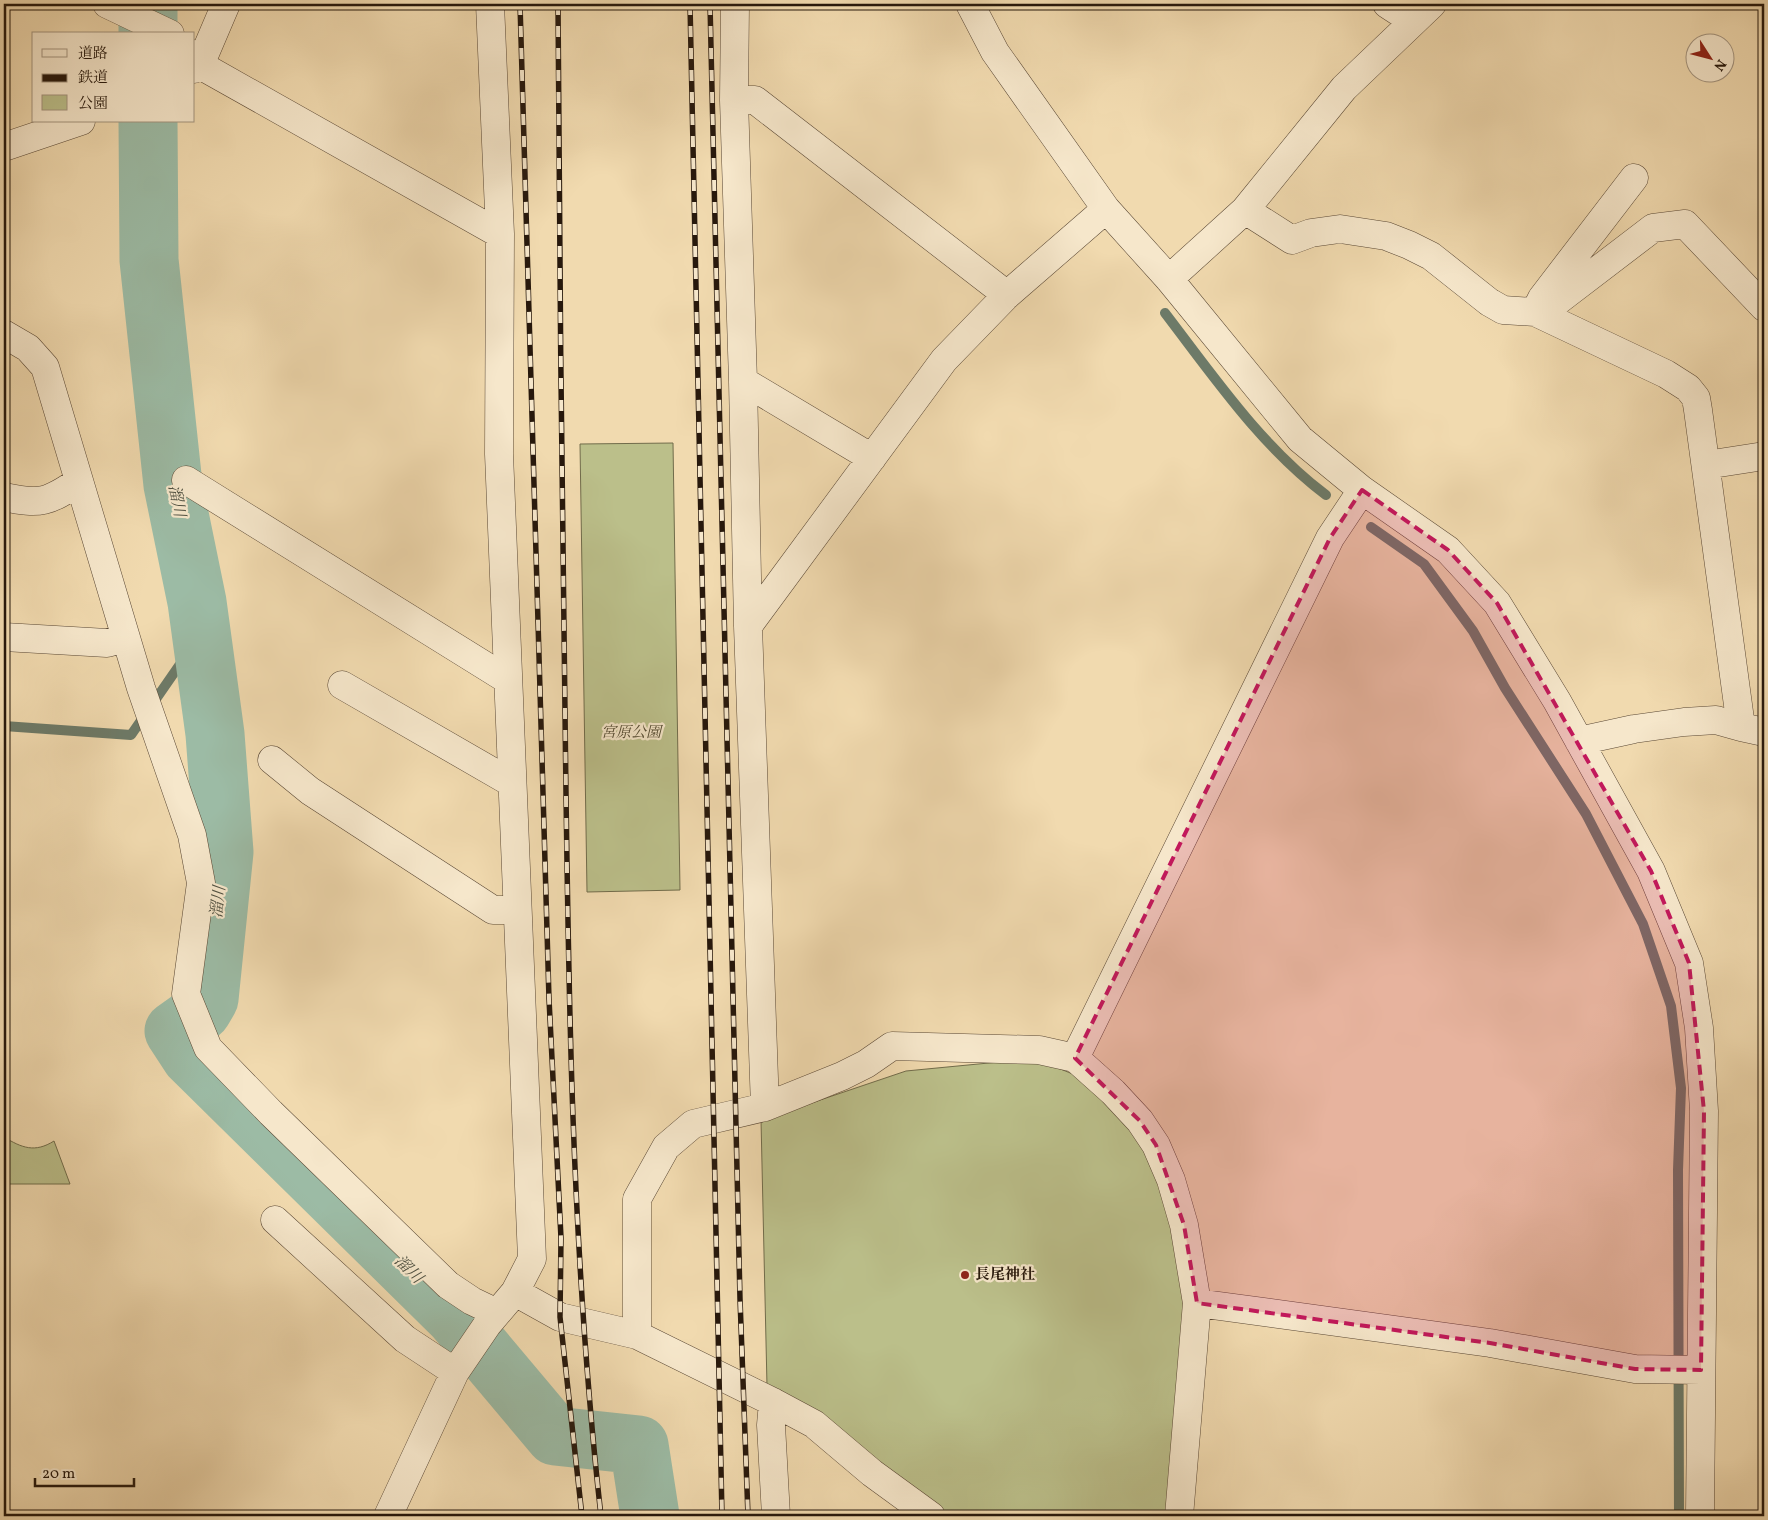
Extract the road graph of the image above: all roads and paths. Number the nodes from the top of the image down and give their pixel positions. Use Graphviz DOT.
graph roads {
  1 [pos="107,4"];
  2 [pos="226,4"];
  3 [pos="490,4"];
  4 [pos="735,4"];
  5 [pos="970,4"];
  6 [pos="1387,4"];
  7 [pos="1423,12"];
  8 [pos="154,26"];
  9 [pos="196,63"];
  10 [pos="734,100"];
  11 [pos="78,122"];
  12 [pos="4,148"];
  13 [pos="1634,178"];
  14 [pos="1106,209"];
  15 [pos="1245,210"];
  16 [pos="500,234"];
  17 [pos="1169,279"];
  18 [pos="1007,295"];
  19 [pos="1764,307"];
  20 [pos="1535,312"];
  21 [pos="4,334"];
  22 [pos="743,381"];
  23 [pos="1764,456"];
  24 [pos="872,458"];
  25 [pos="1706,465"];
  26 [pos="186,480"];
  27 [pos="79,481"];
  28 [pos="1362,490"];
  29 [pos="4,497"];
  30 [pos="748,626"];
  31 [pos="4,637"];
  32 [pos="126,638"];
  33 [pos="508,680"];
  34 [pos="342,685"];
  35 [pos="1753,729"];
  36 [pos="1579,741"];
  37 [pos="272,760"];
  38 [pos="512,783"];
  39 [pos="516,910"];
  40 [pos="1076,1058"];
  41 [pos="765,1107"];
  42 [pos="275,1220"];
  43 [pos="515,1292"];
  44 [pos="1196,1303"];
  45 [pos="492,1319"];
  46 [pos="637,1335"];
  47 [pos="1700,1370"];
  48 [pos="455,1372"];
  49 [pos="773,1402"];
  50 [pos="388,1516"];
  51 [pos="776,1516"];
  52 [pos="931,1516"];
  53 [pos="1180,1516"];
  54 [pos="1700,1516"];
  1 -- 8 [label="street"];
  2 -- 9 [label="street"];
  3 -- 16 [label="street"];
  4 -- 10 [label="street"];
  5 -- 14 [label="street"];
  6 -- 7 [label="street"];
  7 -- 15 [label="street"];
  9 -- 16 [label="street"];
  10 -- 18 [label="street"];
  10 -- 22 [label="street"];
  11 -- 12 [label="street"];
  13 -- 20 [label="street"];
  14 -- 17 [label="street"];
  14 -- 18 [label="street"];
  15 -- 17 [label="street"];
  15 -- 20 [label="street"];
  16 -- 33 [label="street"];
  17 -- 28 [label="street"];
  18 -- 24 [label="street"];
  19 -- 20 [label="street"];
  20 -- 25 [label="street"];
  21 -- 27 [label="street"];
  22 -- 24 [label="street"];
  22 -- 30 [label="street"];
  23 -- 25 [label="street"];
  24 -- 30 [label="street"];
  25 -- 35 [label="street"];
  26 -- 33 [label="street"];
  27 -- 29 [label="street"];
  27 -- 32 [label="street"];
  28 -- 36 [label="street"];
  28 -- 40 [label="street"];
  30 -- 41 [label="street"];
  31 -- 32 [label="street"];
  32 -- 45 [label="street"];
  33 -- 38 [label="street"];
  34 -- 38 [label="street"];
  35 -- 36 [label="street"];
  36 -- 47 [label="street"];
  37 -- 39 [label="street"];
  38 -- 39 [label="street"];
  39 -- 43 [label="street"];
  40 -- 41 [label="street"];
  40 -- 44 [label="street"];
  41 -- 46 [label="street"];
  42 -- 48 [label="street"];
  43 -- 45 [label="street"];
  43 -- 46 [label="street"];
  44 -- 47 [label="street"];
  44 -- 53 [label="street"];
  45 -- 48 [label="street"];
  46 -- 49 [label="street"];
  47 -- 54 [label="street"];
  48 -- 50 [label="street"];
  49 -- 51 [label="street"];
  49 -- 52 [label="street"];
}
